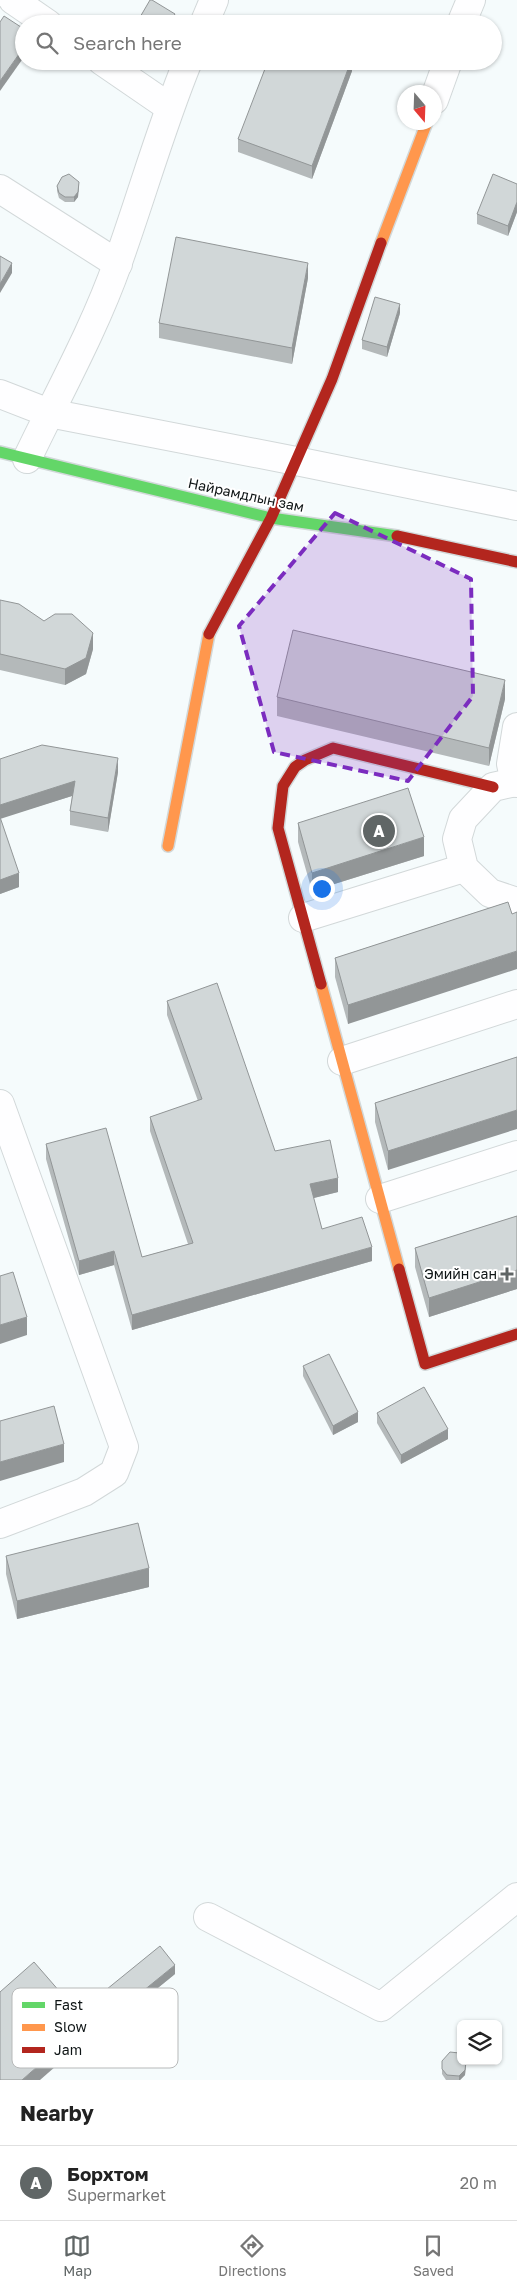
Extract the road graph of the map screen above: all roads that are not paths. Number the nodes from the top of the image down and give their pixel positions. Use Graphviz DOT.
graph roads {
  1 [pos="13,0"];
  2 [pos="214,0"];
  3 [pos="470,0"];
  4 [pos="35,15"];
  5 [pos="208,15"];
  6 [pos="464,15"];
  7 [pos="115,70"];
  8 [pos="184,70"];
  9 [pos="445,70"];
  10 [pos="439,85"];
  11 [pos="169,107"];
  12 [pos="424,130"];
  13 [pos="0,190"];
  14 [pos="118,264"];
  15 [pos="0,394"];
  16 [pos="49,413"];
  17 [pos="0,452"];
  18 [pos="27,458"];
  19 [pos="296,461"];
  20 [pos="517,506"];
  21 [pos="271,518"];
  22 [pos="517,562"];
  23 [pos="517,727"];
  24 [pos="508,784"];
  25 [pos="168,846"];
  26 [pos="464,868"];
  27 [pos="517,902"];
  28 [pos="304,918"];
  29 [pos="517,1004"];
  30 [pos="342,1061"];
  31 [pos="0,1104"];
  32 [pos="517,1155"];
  33 [pos="380,1199"];
  34 [pos="517,1334"];
  35 [pos="0,1524"];
  36 [pos="517,1898"];
  37 [pos="208,1917"];
  1 -- 4 [label="street"];
  2 -- 5 [label="street"];
  3 -- 6 [label="street"];
  7 -- 11 [label="street"];
  8 -- 11 [label="street"];
  9 -- 10 [label="street"];
  11 -- 14 [label="street"];
  12 -- 19 [label="street"];
  13 -- 14 [label="street"];
  14 -- 16 [label="street"];
  15 -- 16 [label="street"];
  16 -- 18 [label="street"];
  16 -- 19 [label="street"];
  17 -- 18 [label="street, Найрамдлын зам"];
  18 -- 21 [label="street, Найрамдлын зам"];
  19 -- 20 [label="street"];
  19 -- 21 [label="street"];
  21 -- 22 [label="street, Найрамдлын зам"];
  21 -- 25 [label="street"];
  23 -- 24 [label="street"];
  24 -- 26 [label="street"];
  24 -- 28 [label="street"];
  26 -- 27 [label="street"];
  26 -- 28 [label="street"];
  28 -- 30 [label="street"];
  29 -- 30 [label="street"];
  30 -- 33 [label="street"];
  31 -- 35 [label="street"];
  32 -- 33 [label="street"];
  33 -- 34 [label="street"];
  36 -- 37 [label="street"];
}
